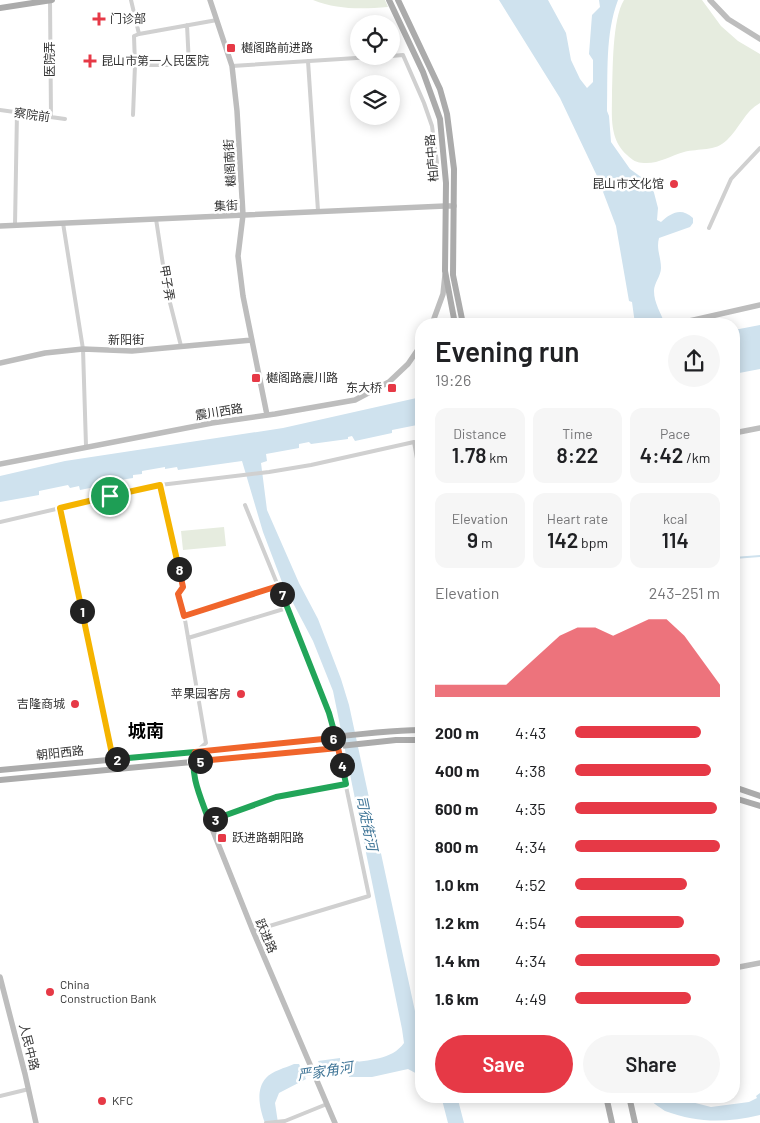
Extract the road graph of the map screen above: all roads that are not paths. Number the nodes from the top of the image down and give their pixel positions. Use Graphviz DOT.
graph roads {
  1 [pos="51,0"];
  2 [pos="131,0"];
  3 [pos="210,0"];
  4 [pos="389,0"];
  5 [pos="398,0"];
  6 [pos="710,0"];
  7 [pos="0,8"];
  8 [pos="217,20"];
  9 [pos="187,25"];
  10 [pos="139,34"];
  11 [pos="760,39"];
  12 [pos="400,55"];
  13 [pos="350,59"];
  14 [pos="308,62"];
  15 [pos="135,65"];
  16 [pos="232,66"];
  17 [pos="0,110"];
  18 [pos="17,112"];
  19 [pos="133,115"];
  20 [pos="51,117"];
  21 [pos="65,119"];
  22 [pos="760,148"];
  23 [pos="437,163"];
  24 [pos="445,206"];
  25 [pos="454,206"];
  26 [pos="318,211"];
  27 [pos="242,215"];
  28 [pos="156,219"];
  29 [pos="63,223"];
  30 [pos="15,225"];
  31 [pos="0,226"];
  32 [pos="709,228"];
  33 [pos="445,271"];
  34 [pos="760,305"];
  35 [pos="434,318"];
  36 [pos="454,318"];
  37 [pos="462,318"];
  38 [pos="703,318"];
  39 [pos="252,340"];
  40 [pos="181,346"];
  41 [pos="83,349"];
  42 [pos="415,354"];
  43 [pos="0,363"];
  44 [pos="268,416"];
  45 [pos="760,428"];
  46 [pos="740,432"];
  47 [pos="86,446"];
  48 [pos="415,448"];
  49 [pos="0,464"];
  50 [pos="160,485"];
  51 [pos="245,505"];
  52 [pos="60,508"];
  53 [pos="0,522"];
  54 [pos="278,586"];
  55 [pos="287,608"];
  56 [pos="184,616"];
  57 [pos="188,638"];
  58 [pos="415,730"];
  59 [pos="338,737"];
  60 [pos="415,740"];
  61 [pos="340,747"];
  62 [pos="195,752"];
  63 [pos="113,759"];
  64 [pos="192,762"];
  65 [pos="0,770"];
  66 [pos="0,780"];
  67 [pos="346,784"];
  68 [pos="740,789"];
  69 [pos="760,796"];
  70 [pos="740,800"];
  71 [pos="760,806"];
  72 [pos="209,821"];
  73 [pos="253,931"];
  74 [pos="760,963"];
  75 [pos="740,967"];
  76 [pos="0,976"];
  77 [pos="28,1089"];
  78 [pos="0,1096"];
  79 [pos="608,1103"];
  80 [pos="631,1103"];
  81 [pos="327,1104"];
  82 [pos="36,1123"];
  83 [pos="266,1123"];
  84 [pos="335,1123"];
  85 [pos="612,1123"];
  86 [pos="635,1123"];
  1 -- 7 [label="main road"];
  1 -- 20 [label="street, 医院弄"];
  2 -- 10 [label="street"];
  3 -- 8 [label="street, 樾阁南街"];
  4 -- 24 [label="main road, 柏庐中路"];
  5 -- 25 [label="main road, 柏庐中路"];
  6 -- 11 [label="street"];
  8 -- 9 [label="street"];
  8 -- 16 [label="street, 樾阁南街"];
  9 -- 10 [label="street"];
  9 -- 15 [label="street"];
  10 -- 15 [label="street"];
  12 -- 23 [label="street"];
  13 -- 14 [label="street"];
  14 -- 16 [label="street"];
  14 -- 26 [label="street"];
  15 -- 19 [label="street"];
  16 -- 27 [label="street, 樾阁南街"];
  17 -- 18 [label="street, 察院前"];
  18 -- 20 [label="street, 察院前"];
  18 -- 30 [label="street"];
  20 -- 21 [label="street, 察院前"];
  22 -- 32 [label="street"];
  24 -- 25 [label="street, 集街"];
  24 -- 26 [label="street, 集街"];
  24 -- 33 [label="main road, 柏庐中路"];
  25 -- 37 [label="main road, 柏庐中路"];
  26 -- 27 [label="street, 集街"];
  27 -- 28 [label="street, 集街"];
  27 -- 39 [label="street, 樾阁南街"];
  28 -- 29 [label="street, 集街"];
  28 -- 40 [label="street, 甲子弄"];
  29 -- 30 [label="street, 集街"];
  29 -- 41 [label="street"];
  30 -- 31 [label="street, 集街"];
  33 -- 35 [label="street"];
  33 -- 36 [label="main road, 柏庐中路"];
  34 -- 38 [label="street"];
  39 -- 40 [label="street, 新阳街"];
  39 -- 44 [label="street, 樾阁南街"];
  40 -- 41 [label="street, 新阳街"];
  41 -- 43 [label="street, 新阳街"];
  41 -- 47 [label="street"];
  42 -- 44 [label="street, 震川西路"];
  44 -- 47 [label="street, 震川西路"];
  45 -- 46 [label="street"];
  47 -- 49 [label="street, 震川西路"];
  48 -- 50 [label="street"];
  50 -- 52 [label="street"];
  50 -- 56 [label="street"];
  51 -- 54 [label="street"];
  52 -- 53 [label="street"];
  52 -- 63 [label="street"];
  54 -- 55 [label="street"];
  54 -- 56 [label="street"];
  55 -- 57 [label="street"];
  55 -- 59 [label="street"];
  56 -- 57 [label="street"];
  57 -- 62 [label="street"];
  58 -- 59 [label="main road, 朝阳西路"];
  59 -- 62 [label="main road, 朝阳西路"];
  60 -- 61 [label="main road, 朝阳西路"];
  61 -- 64 [label="main road, 朝阳西路"];
  61 -- 67 [label="street"];
  62 -- 63 [label="main road, 朝阳西路"];
  62 -- 64 [label="street, 跃进路"];
  63 -- 65 [label="main road, 朝阳西路"];
  64 -- 66 [label="main road, 朝阳西路"];
  64 -- 72 [label="street, 跃进路"];
  67 -- 72 [label="street"];
  67 -- 73 [label="street"];
  68 -- 69 [label="main road"];
  70 -- 71 [label="main road"];
  72 -- 73 [label="street, 跃进路"];
  73 -- 81 [label="street, 跃进路"];
  74 -- 75 [label="street"];
  76 -- 77 [label="street, 人民中路"];
  77 -- 78 [label="street"];
  77 -- 82 [label="street, 人民中路"];
  79 -- 85 [label="main road"];
  80 -- 86 [label="main road"];
  81 -- 83 [label="street"];
  81 -- 84 [label="street, 跃进路"];
}
